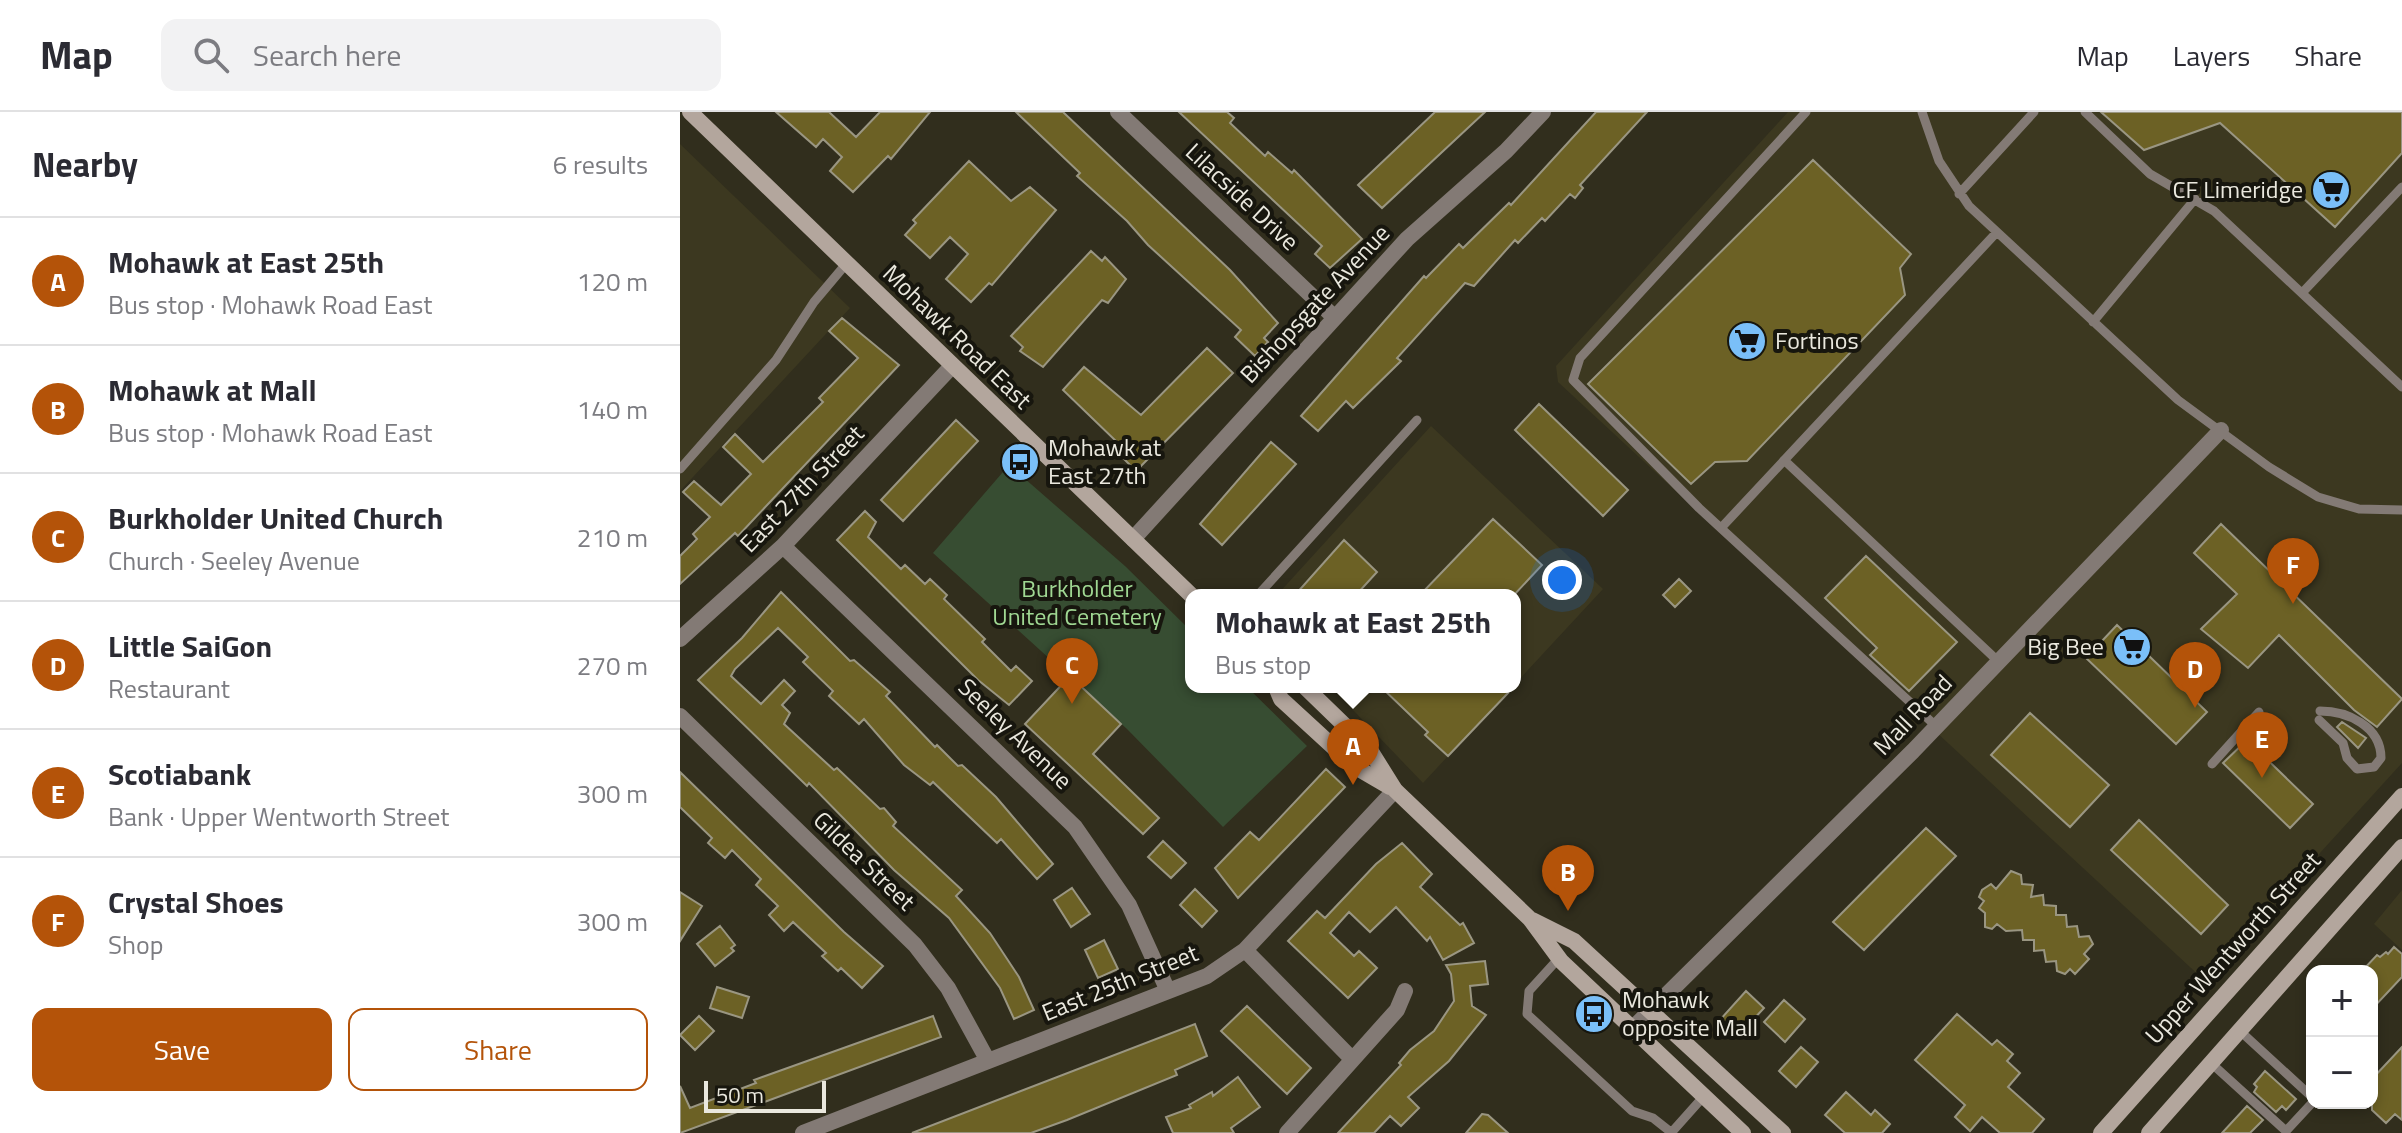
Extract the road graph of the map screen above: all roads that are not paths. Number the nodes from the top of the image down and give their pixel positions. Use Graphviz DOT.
graph roads {
  1 [pos="690,112"];
  2 [pos="1118,112"];
  3 [pos="1543,112"];
  4 [pos="1806,112"];
  5 [pos="1922,112"];
  6 [pos="2034,112"];
  7 [pos="2085,112"];
  8 [pos="2402,187"];
  9 [pos="1959,194"];
  10 [pos="2195,199"];
  11 [pos="1997,232"];
  12 [pos="846,264"];
  13 [pos="2302,293"];
  14 [pos="1334,317"];
  15 [pos="2093,322"];
  16 [pos="952,366"];
  17 [pos="2402,387"];
  18 [pos="1417,420"];
  19 [pos="2221,430"];
  20 [pos="1784,460"];
  21 [pos="680,469"];
  22 [pos="2402,510"];
  23 [pos="1721,528"];
  24 [pos="1133,539"];
  25 [pos="783,546"];
  26 [pos="1185,589"];
  27 [pos="1263,589"];
  28 [pos="680,639"];
  29 [pos="1999,662"];
  30 [pos="1278,693"];
  31 [pos="1311,693"];
  32 [pos="2259,712"];
  33 [pos="680,716"];
  34 [pos="2320,716"];
  35 [pos="1937,727"];
  36 [pos="2212,764"];
  37 [pos="1395,790"];
  38 [pos="2402,796"];
  39 [pos="2402,847"];
  40 [pos="1530,919"];
  41 [pos="1245,950"];
  42 [pos="1559,958"];
  43 [pos="1168,991"];
  44 [pos="1405,991"];
  45 [pos="1650,1009"];
  46 [pos="1634,1027"];
  47 [pos="2240,1031"];
  48 [pos="1352,1059"];
  49 [pos="988,1061"];
  50 [pos="2211,1063"];
  51 [pos="2306,1094"];
  52 [pos="1704,1096"];
  53 [pos="2306,1107"];
  54 [pos="803,1133"];
  55 [pos="1287,1133"];
  56 [pos="1671,1133"];
  57 [pos="1743,1133"];
  58 [pos="1783,1133"];
  59 [pos="2101,1133"];
  60 [pos="2149,1133"];
  1 -- 12 [label="main road, Mohawk Road East"];
  2 -- 14 [label="street, Lilacside Drive"];
  3 -- 14 [label="street, Bishopsgate Avenue"];
  4 -- 23 [label="lane"];
  5 -- 9 [label="lane"];
  6 -- 9 [label="lane"];
  7 -- 10 [label="lane"];
  8 -- 13 [label="lane"];
  9 -- 11 [label="lane"];
  10 -- 13 [label="lane"];
  10 -- 15 [label="lane"];
  11 -- 15 [label="lane"];
  11 -- 20 [label="lane"];
  12 -- 16 [label="main road, Mohawk Road East"];
  12 -- 21 [label="lane"];
  13 -- 17 [label="lane"];
  14 -- 24 [label="street, Bishopsgate Avenue"];
  15 -- 19 [label="lane"];
  16 -- 24 [label="main road, Mohawk Road East"];
  16 -- 25 [label="street, East 27th Street"];
  18 -- 27 [label="lane"];
  19 -- 22 [label="lane"];
  19 -- 29 [label="street, Mall Road"];
  20 -- 23 [label="lane"];
  20 -- 29 [label="lane"];
  23 -- 35 [label="lane"];
  24 -- 26 [label="main road, Mohawk Road East"];
  25 -- 28 [label="street, East 27th Street"];
  25 -- 43 [label="street, Seeley Avenue"];
  29 -- 35 [label="street, Mall Road"];
  30 -- 37 [label="main road"];
  31 -- 37 [label="main road"];
  32 -- 36 [label="lane"];
  33 -- 49 [label="street, Gildea Street"];
  34 -- 34 [label="lane"];
  35 -- 45 [label="street, Mall Road"];
  37 -- 40 [label="main road"];
  37 -- 41 [label="street, East 25th Street"];
  38 -- 59 [label="main road, Upper Wentworth Street"];
  39 -- 47 [label="main road"];
  40 -- 42 [label="main road"];
  40 -- 45 [label="main road"];
  41 -- 43 [label="street, East 25th Street"];
  41 -- 48 [label="street"];
  42 -- 46 [label="main road"];
  42 -- 56 [label="lane"];
  43 -- 49 [label="street, East 25th Street"];
  44 -- 48 [label="street"];
  45 -- 46 [label="street, Mall Road"];
  45 -- 58 [label="main road"];
  46 -- 52 [label="main road"];
  47 -- 50 [label="main road"];
  47 -- 51 [label="lane"];
  48 -- 55 [label="street"];
  49 -- 54 [label="street, East 25th Street"];
  50 -- 53 [label="lane"];
  50 -- 60 [label="main road"];
  52 -- 56 [label="lane"];
  52 -- 57 [label="main road"];
}
